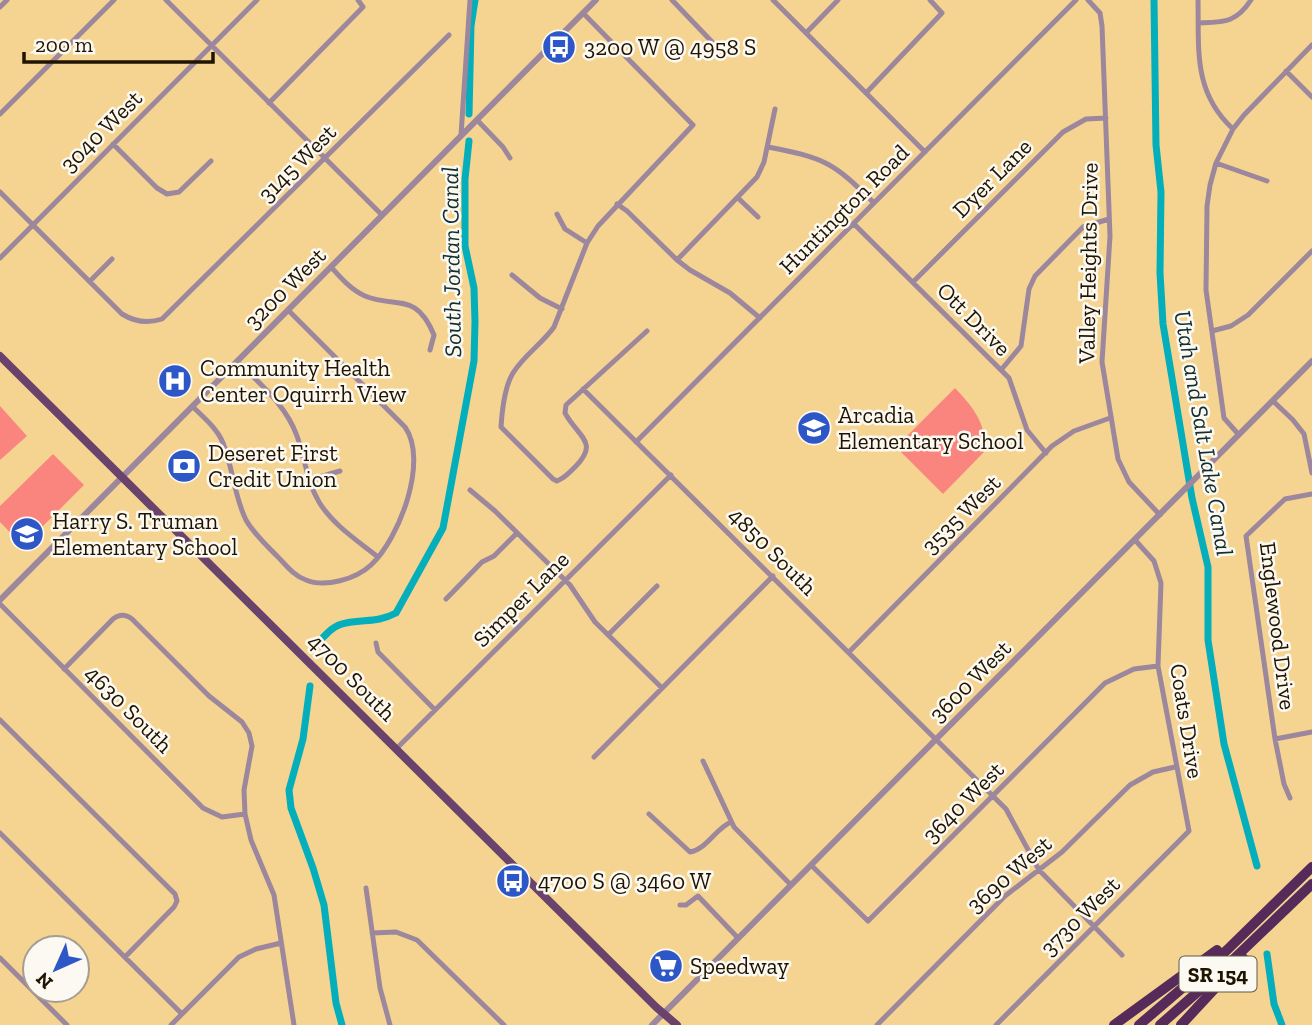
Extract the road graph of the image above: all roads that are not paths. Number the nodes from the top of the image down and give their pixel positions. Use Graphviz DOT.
graph roads {
  1 [pos="7,0"];
  2 [pos="114,0"];
  3 [pos="166,0"];
  4 [pos="257,0"];
  5 [pos="358,0"];
  6 [pos="470,0"];
  7 [pos="596,0"];
  8 [pos="672,0"];
  9 [pos="773,0"];
  10 [pos="838,0"];
  11 [pos="930,0"];
  12 [pos="1076,0"];
  13 [pos="1088,0"];
  14 [pos="1198,0"];
  15 [pos="1251,0"];
  16 [pos="0,7"];
  17 [pos="583,13"];
  18 [pos="1199,23"];
  19 [pos="806,33"];
  20 [pos="449,35"];
  21 [pos="715,45"];
  22 [pos="1312,45"];
  23 [pos="212,46"];
  24 [pos="1286,71"];
  25 [pos="866,93"];
  26 [pos="1312,97"];
  27 [pos="269,103"];
  28 [pos="775,109"];
  29 [pos="0,114"];
  30 [pos="1106,118"];
  31 [pos="477,120"];
  32 [pos="1233,129"];
  33 [pos="461,135"];
  34 [pos="113,144"];
  35 [pos="768,147"];
  36 [pos="925,152"];
  37 [pos="510,158"];
  38 [pos="325,159"];
  39 [pos="211,161"];
  40 [pos="1216,163"];
  41 [pos="1267,181"];
  42 [pos="0,192"];
  43 [pos="738,198"];
  44 [pos="874,203"];
  45 [pos="617,204"];
  46 [pos="557,214"];
  47 [pos="382,215"];
  48 [pos="758,217"];
  49 [pos="1109,219"];
  50 [pos="854,224"];
  51 [pos="33,225"];
  52 [pos="587,243"];
  53 [pos="1312,251"];
  54 [pos="0,258"];
  55 [pos="112,259"];
  56 [pos="677,260"];
  57 [pos="331,267"];
  58 [pos="512,275"];
  59 [pos="90,281"];
  60 [pos="913,282"];
  61 [pos="562,309"];
  62 [pos="288,310"];
  63 [pos="760,318"];
  64 [pos="647,331"];
  65 [pos="1212,331"];
  66 [pos="430,350"];
  67 [pos="0,356"];
  68 [pos="237,361"];
  69 [pos="1312,361"];
  70 [pos="1001,370"];
  71 [pos="583,389"];
  72 [pos="1273,401"];
  73 [pos="192,406"];
  74 [pos="1110,418"];
  75 [pos="1239,435"];
  76 [pos="636,442"];
  77 [pos="1046,453"];
  78 [pos="340,471"];
  79 [pos="1312,473"];
  80 [pos="671,475"];
  81 [pos="122,477"];
  82 [pos="309,480"];
  83 [pos="470,490"];
  84 [pos="1312,494"];
  85 [pos="1160,515"];
  86 [pos="517,533"];
  87 [pos="1135,540"];
  88 [pos="378,557"];
  89 [pos="773,576"];
  90 [pos="564,580"];
  91 [pos="657,586"];
  92 [pos="446,598"];
  93 [pos="0,602"];
  94 [pos="608,635"];
  95 [pos="376,643"];
  96 [pos="849,652"];
  97 [pos="1158,666"];
  98 [pos="64,669"];
  99 [pos="662,688"];
  100 [pos="435,710"];
  101 [pos="0,720"];
  102 [pos="1312,732"];
  103 [pos="1275,738"];
  104 [pos="936,739"];
  105 [pos="396,749"];
  106 [pos="594,757"];
  107 [pos="703,761"];
  108 [pos="1175,767"];
  109 [pos="993,797"];
  110 [pos="1290,798"];
  111 [pos="244,814"];
  112 [pos="649,814"];
  113 [pos="731,822"];
  114 [pos="1189,831"];
  115 [pos="0,833"];
  116 [pos="811,865"];
  117 [pos="1312,867"];
  118 [pos="1040,870"];
  119 [pos="1312,884"];
  120 [pos="792,885"];
  121 [pos="366,888"];
  122 [pos="680,905"];
  123 [pos="1275,920"];
  124 [pos="1094,927"];
  125 [pos="1250,929"];
  126 [pos="372,933"];
  127 [pos="738,938"];
  128 [pos="281,943"];
  129 [pos="1122,955"];
  130 [pos="125,957"];
  131 [pos="0,958"];
  132 [pos="664,1012"];
  133 [pos="182,1014"];
  134 [pos="67,1025"];
  135 [pos="170,1025"];
  136 [pos="294,1025"];
  137 [pos="390,1025"];
  138 [pos="504,1025"];
  139 [pos="652,1025"];
  140 [pos="677,1025"];
  141 [pos="877,1025"];
  142 [pos="996,1025"];
  143 [pos="1114,1025"];
  144 [pos="1139,1025"];
  145 [pos="1160,1025"];
  146 [pos="1181,1025"];
  1 -- 16 [label="street"];
  2 -- 29 [label="street"];
  3 -- 23 [label="street"];
  4 -- 23 [label="street, 3040 West"];
  5 -- 27 [label="street"];
  6 -- 33 [label="street"];
  7 -- 17 [label="street, 3200 West"];
  8 -- 21 [label="street"];
  9 -- 19 [label="street"];
  10 -- 19 [label="street"];
  11 -- 25 [label="street"];
  12 -- 36 [label="street, Huntington Road"];
  13 -- 30 [label="street, Valley Heights Drive"];
  14 -- 18 [label="street"];
  15 -- 18 [label="street"];
  17 -- 31 [label="street, 3200 West"];
  17 -- 45 [label="street"];
  18 -- 32 [label="street"];
  19 -- 25 [label="street"];
  20 -- 38 [label="street, 3145 West"];
  22 -- 24 [label="street"];
  23 -- 27 [label="street"];
  23 -- 34 [label="street, 3040 West"];
  24 -- 26 [label="street"];
  24 -- 32 [label="street"];
  25 -- 36 [label="street"];
  27 -- 38 [label="street"];
  28 -- 35 [label="street"];
  30 -- 49 [label="street, Valley Heights Drive"];
  30 -- 60 [label="street, Dyer Lane"];
  31 -- 33 [label="street, 3200 West"];
  31 -- 37 [label="street"];
  32 -- 40 [label="street"];
  33 -- 47 [label="street, 3200 West"];
  34 -- 39 [label="street"];
  34 -- 51 [label="street, 3040 West"];
  35 -- 43 [label="street"];
  35 -- 44 [label="street"];
  36 -- 44 [label="street, Huntington Road"];
  38 -- 47 [label="street"];
  38 -- 59 [label="street, 3145 West"];
  40 -- 41 [label="street"];
  40 -- 65 [label="street"];
  42 -- 51 [label="street"];
  43 -- 48 [label="street"];
  43 -- 56 [label="street"];
  44 -- 50 [label="street, Huntington Road"];
  45 -- 52 [label="street"];
  45 -- 56 [label="street"];
  46 -- 52 [label="street"];
  47 -- 57 [label="street, 3200 West"];
  49 -- 70 [label="street"];
  49 -- 74 [label="street, Valley Heights Drive"];
  50 -- 60 [label="street, Ott Drive"];
  50 -- 63 [label="street, Huntington Road"];
  51 -- 54 [label="street, 3040 West"];
  51 -- 59 [label="street"];
  52 -- 61 [label="street"];
  53 -- 65 [label="street"];
  55 -- 59 [label="street"];
  56 -- 63 [label="street"];
  57 -- 62 [label="street, 3200 West"];
  57 -- 66 [label="street"];
  58 -- 61 [label="street"];
  60 -- 70 [label="street, Ott Drive"];
  61 -- 71 [label="street"];
  62 -- 68 [label="street, 3200 West"];
  62 -- 88 [label="street"];
  63 -- 76 [label="street, Huntington Road"];
  64 -- 71 [label="street"];
  65 -- 75 [label="street"];
  67 -- 81 [label="main road, 4700 South"];
  68 -- 73 [label="street, 3200 West"];
  68 -- 82 [label="street"];
  69 -- 72 [label="street, 3600 West"];
  70 -- 77 [label="street, Ott Drive"];
  71 -- 76 [label="street, 4850 South"];
  72 -- 75 [label="street, 3600 West"];
  72 -- 79 [label="street"];
  73 -- 81 [label="street, 3200 West"];
  73 -- 88 [label="street"];
  74 -- 77 [label="street, 3535 West"];
  74 -- 85 [label="street, Valley Heights Drive"];
  75 -- 85 [label="street, 3600 West"];
  76 -- 80 [label="street, 4850 South"];
  77 -- 96 [label="street, 3535 West"];
  78 -- 82 [label="street"];
  80 -- 89 [label="street, 4850 South"];
  80 -- 90 [label="street, Simper Lane"];
  81 -- 93 [label="street, 3200 West"];
  81 -- 105 [label="main road, 4700 South"];
  82 -- 88 [label="street"];
  83 -- 86 [label="street"];
  84 -- 103 [label="street, Englewood Drive"];
  85 -- 87 [label="street, 3600 West"];
  86 -- 90 [label="street"];
  86 -- 92 [label="street"];
  87 -- 97 [label="street, Coats Drive"];
  87 -- 104 [label="street, 3600 West"];
  89 -- 96 [label="street, 4850 South"];
  89 -- 99 [label="street"];
  90 -- 94 [label="street"];
  90 -- 100 [label="street, Simper Lane"];
  91 -- 94 [label="street"];
  93 -- 98 [label="street, 4630 South"];
  94 -- 99 [label="street"];
  95 -- 100 [label="street"];
  96 -- 104 [label="street, 4850 South"];
  97 -- 108 [label="street, Coats Drive"];
  97 -- 109 [label="street, 3640 West"];
  98 -- 111 [label="street, 4630 South"];
  98 -- 111 [label="street"];
  99 -- 106 [label="street"];
  100 -- 105 [label="street, Simper Lane"];
  101 -- 130 [label="street"];
  102 -- 103 [label="street"];
  103 -- 110 [label="street, Englewood Drive"];
  104 -- 109 [label="street, 4850 South"];
  104 -- 116 [label="street, 3600 West"];
  105 -- 132 [label="main road, 4700 South"];
  107 -- 113 [label="street"];
  108 -- 114 [label="street, Coats Drive"];
  108 -- 118 [label="street, 3690 West"];
  109 -- 116 [label="street, 3640 West"];
  109 -- 118 [label="street, 4850 South"];
  111 -- 128 [label="street"];
  112 -- 113 [label="street"];
  113 -- 120 [label="street"];
  114 -- 124 [label="street, 3730 West"];
  115 -- 130 [label="street"];
  116 -- 120 [label="street, 3600 West"];
  117 -- 125 [label="highway, SR 154"];
  118 -- 124 [label="street, 4850 South"];
  118 -- 141 [label="street, 3690 West"];
  119 -- 123 [label="highway, SR 154"];
  120 -- 127 [label="street, 3600 West"];
  121 -- 126 [label="street"];
  122 -- 127 [label="street"];
  123 -- 145 [label="highway, SR 154"];
  123 -- 146 [label="highway"];
  124 -- 129 [label="street, 4850 South"];
  124 -- 142 [label="street, 3730 West"];
  125 -- 143 [label="highway"];
  125 -- 144 [label="highway, SR 154"];
  126 -- 137 [label="street"];
  126 -- 138 [label="street"];
  127 -- 132 [label="street, 3600 West"];
  128 -- 133 [label="street"];
  128 -- 136 [label="street"];
  130 -- 133 [label="street"];
  131 -- 134 [label="street"];
  132 -- 139 [label="street, 3600 West"];
  132 -- 140 [label="main road, 4700 South"];
  133 -- 135 [label="street"];
}
